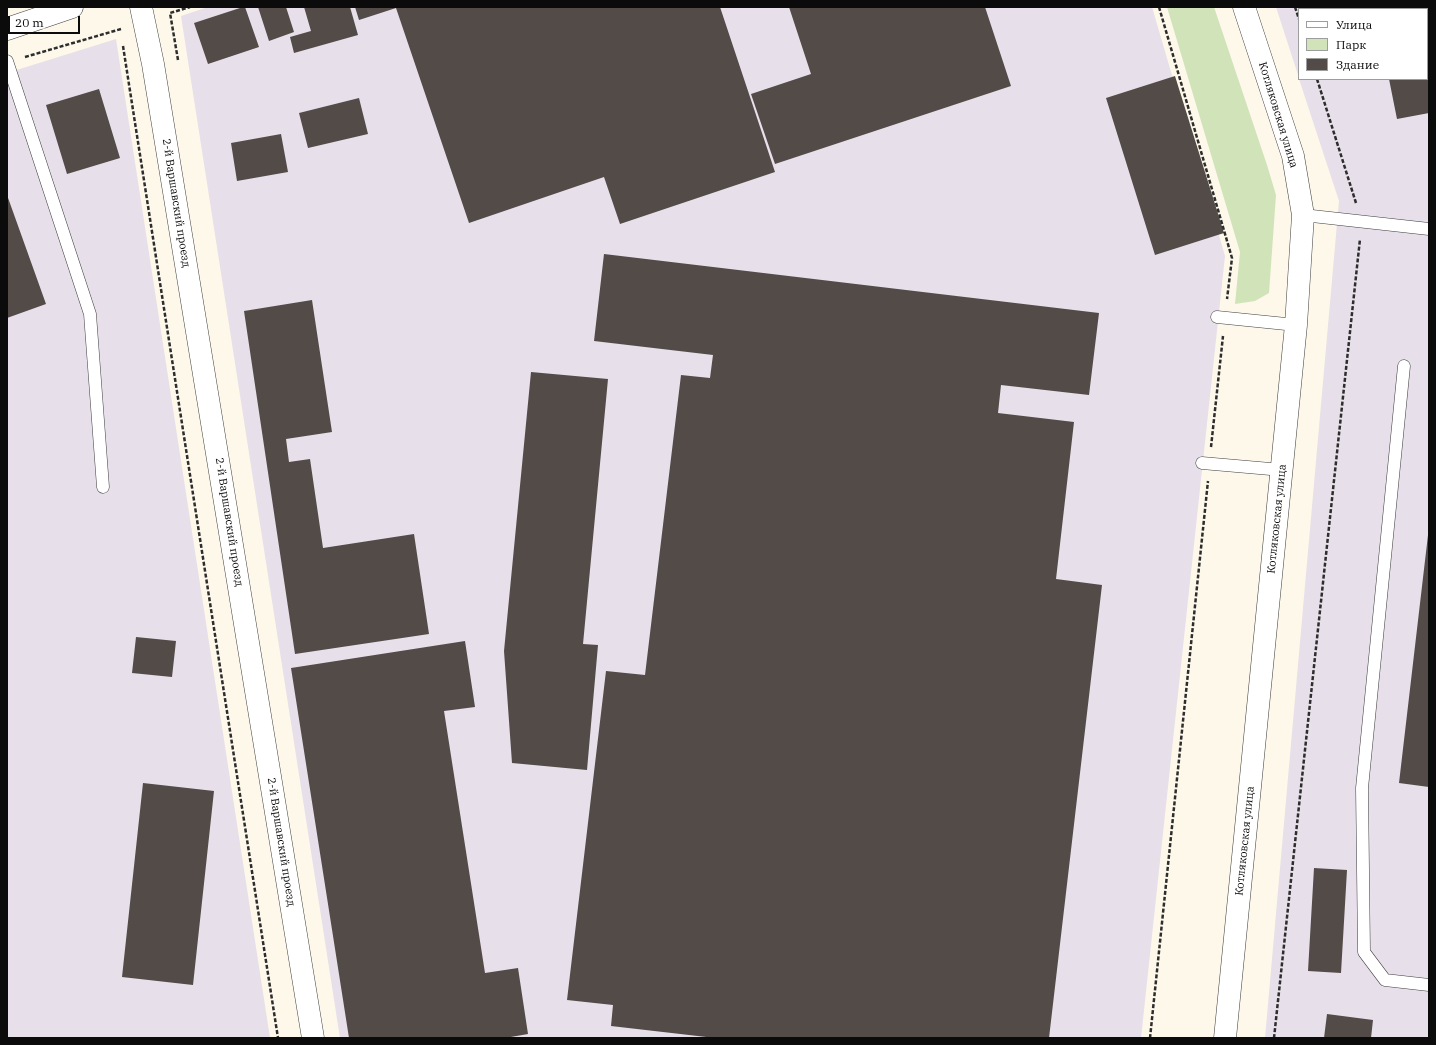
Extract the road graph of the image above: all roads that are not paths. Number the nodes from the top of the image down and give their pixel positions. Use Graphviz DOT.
graph roads {
  1 [pos="72,7"];
  2 [pos="141,7"];
  3 [pos="1244,7"];
  4 [pos="7,30"];
  5 [pos="7,62"];
  6 [pos="1303,215"];
  7 [pos="1429,230"];
  8 [pos="1221,317"];
  9 [pos="1296,325"];
  10 [pos="1404,366"];
  11 [pos="1206,464"];
  12 [pos="1282,470"];
  13 [pos="103,487"];
  14 [pos="1429,985"];
  15 [pos="313,1038"];
  16 [pos="1225,1038"];
  1 -- 4 [label="street"];
  2 -- 15 [label="street, 2-й Варшавский проезд"];
  3 -- 6 [label="street, Котляковская улица"];
  5 -- 13 [label="lane"];
  6 -- 7 [label="lane"];
  6 -- 9 [label="street, Котляковская улица"];
  8 -- 9 [label="lane"];
  9 -- 12 [label="street, Котляковская улица"];
  10 -- 14 [label="lane"];
  11 -- 12 [label="lane"];
  12 -- 16 [label="street, Котляковская улица"];
}
